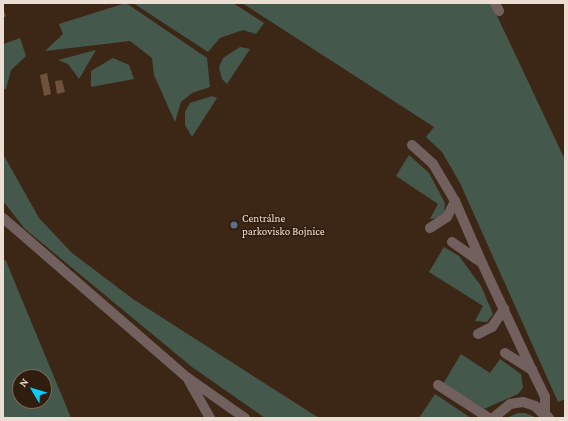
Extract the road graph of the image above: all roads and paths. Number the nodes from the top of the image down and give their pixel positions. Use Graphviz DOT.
graph roads {
  1 [pos="412,145"];
  2 [pos="456,201"];
  3 [pos="3,218"];
  4 [pos="430,228"];
  5 [pos="452,242"];
  6 [pos="482,263"];
  7 [pos="504,309"];
  8 [pos="478,334"];
  9 [pos="505,352"];
  10 [pos="532,370"];
  11 [pos="188,378"];
  12 [pos="438,385"];
  13 [pos="547,417"];
  14 [pos="210,418"];
  15 [pos="245,418"];
  16 [pos="489,418"];
  17 [pos="493,418"];
  1 -- 2 [label="street"];
  2 -- 4 [label="street"];
  2 -- 6 [label="street"];
  3 -- 11 [label="street"];
  5 -- 6 [label="street"];
  6 -- 7 [label="street"];
  7 -- 8 [label="street"];
  7 -- 10 [label="street"];
  9 -- 10 [label="street"];
  10 -- 13 [label="street"];
  11 -- 14 [label="street"];
  11 -- 15 [label="street"];
  12 -- 16 [label="street"];
  13 -- 17 [label="street"];
}
